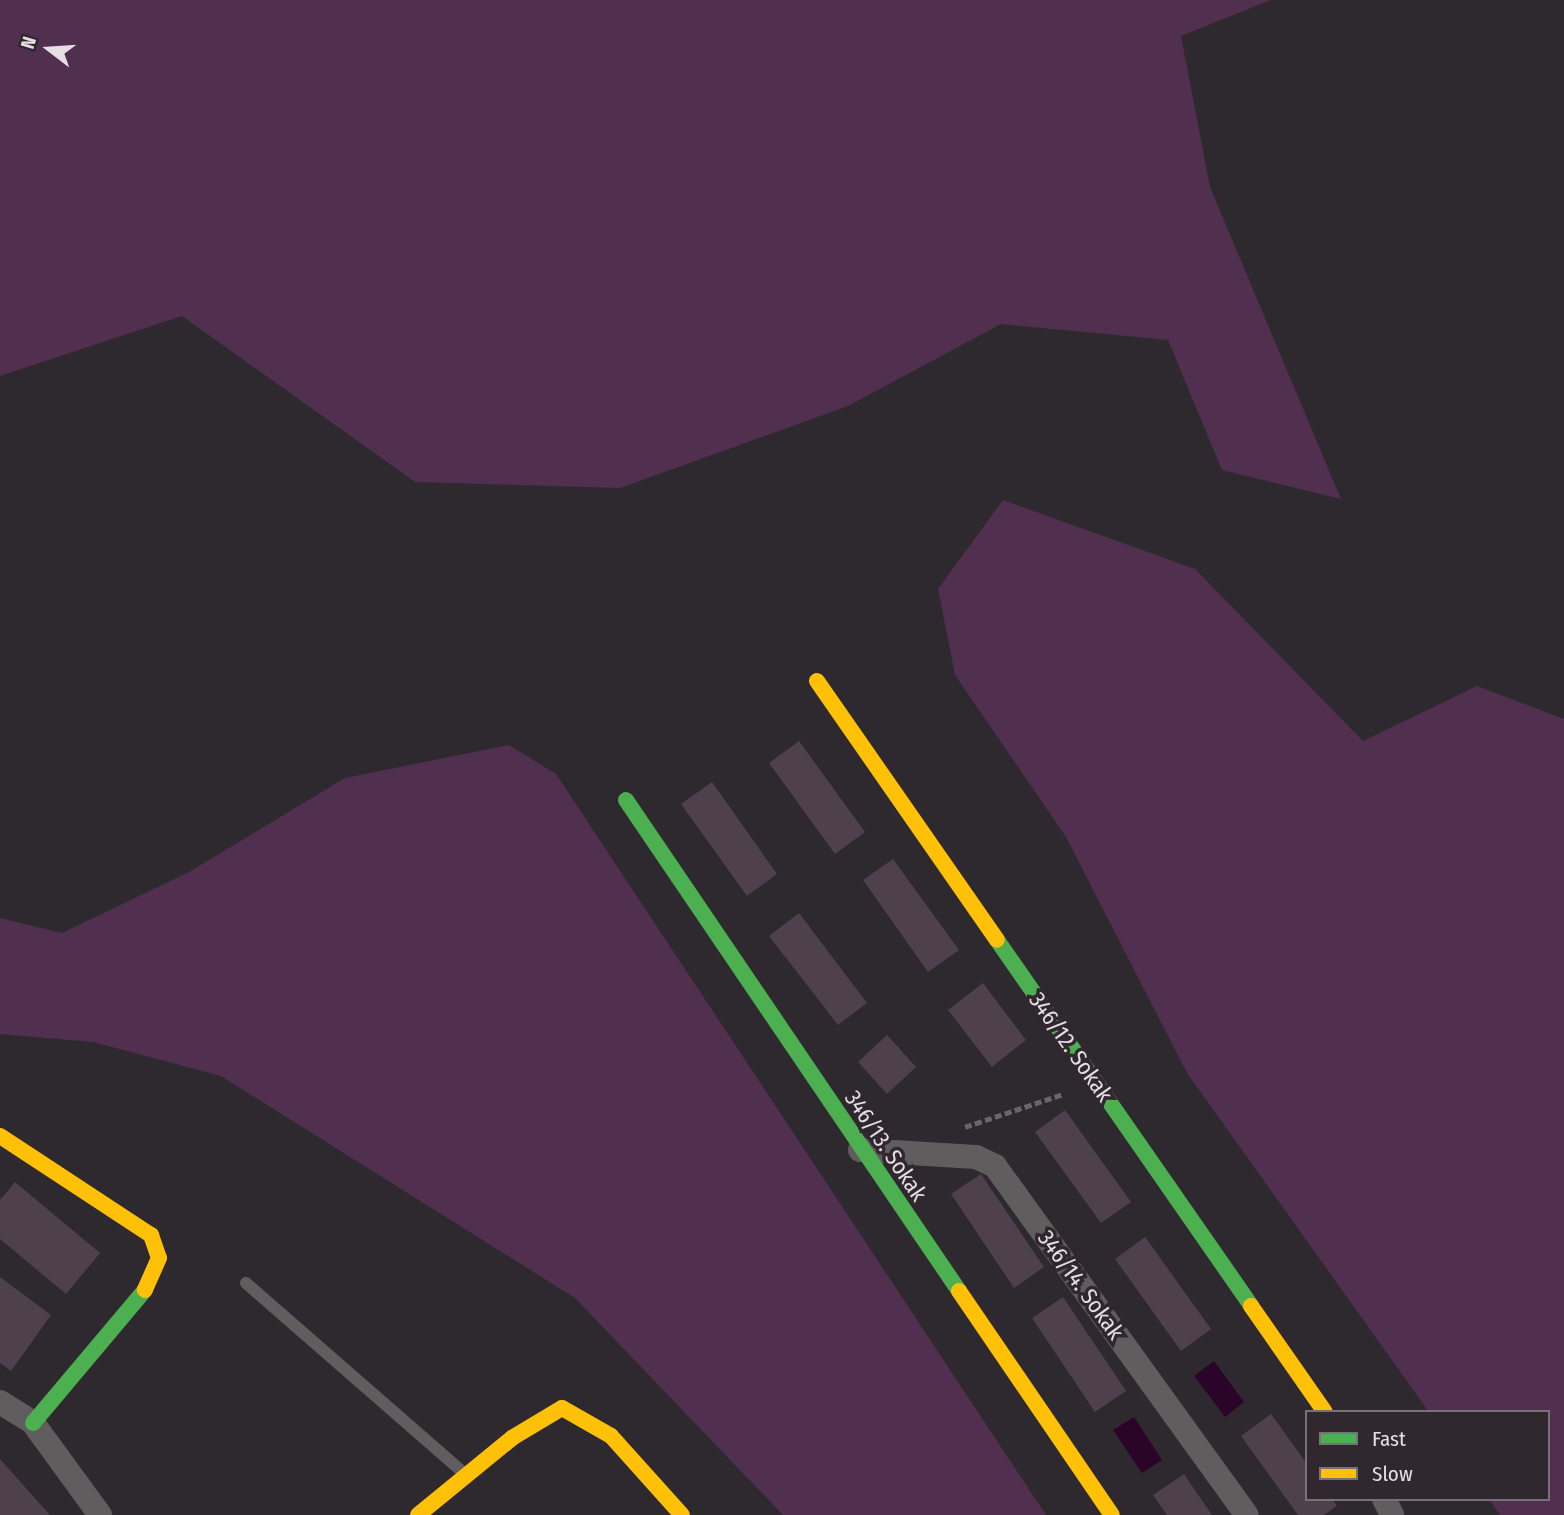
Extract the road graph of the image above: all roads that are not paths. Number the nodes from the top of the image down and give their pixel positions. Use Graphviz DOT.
graph roads {
  1 [pos="817,681"];
  2 [pos="626,800"];
  3 [pos="0,1136"];
  4 [pos="860,1150"];
  5 [pos="246,1283"];
  6 [pos="0,1402"];
  7 [pos="1324,1410"];
  8 [pos="33,1423"];
  9 [pos="465,1474"];
  10 [pos="100,1515"];
  11 [pos="418,1515"];
  12 [pos="682,1515"];
  13 [pos="1112,1515"];
  14 [pos="1247,1515"];
  1 -- 7 [label="street, 346/12. Sokak"];
  2 -- 4 [label="street, 346/13. Sokak"];
  3 -- 8 [label="street"];
  4 -- 13 [label="street, 346/13. Sokak"];
  4 -- 14 [label="street, 346/14. Sokak"];
  5 -- 9 [label="lane"];
  6 -- 8 [label="street"];
  8 -- 10 [label="street"];
  9 -- 11 [label="street"];
  9 -- 12 [label="street"];
}
